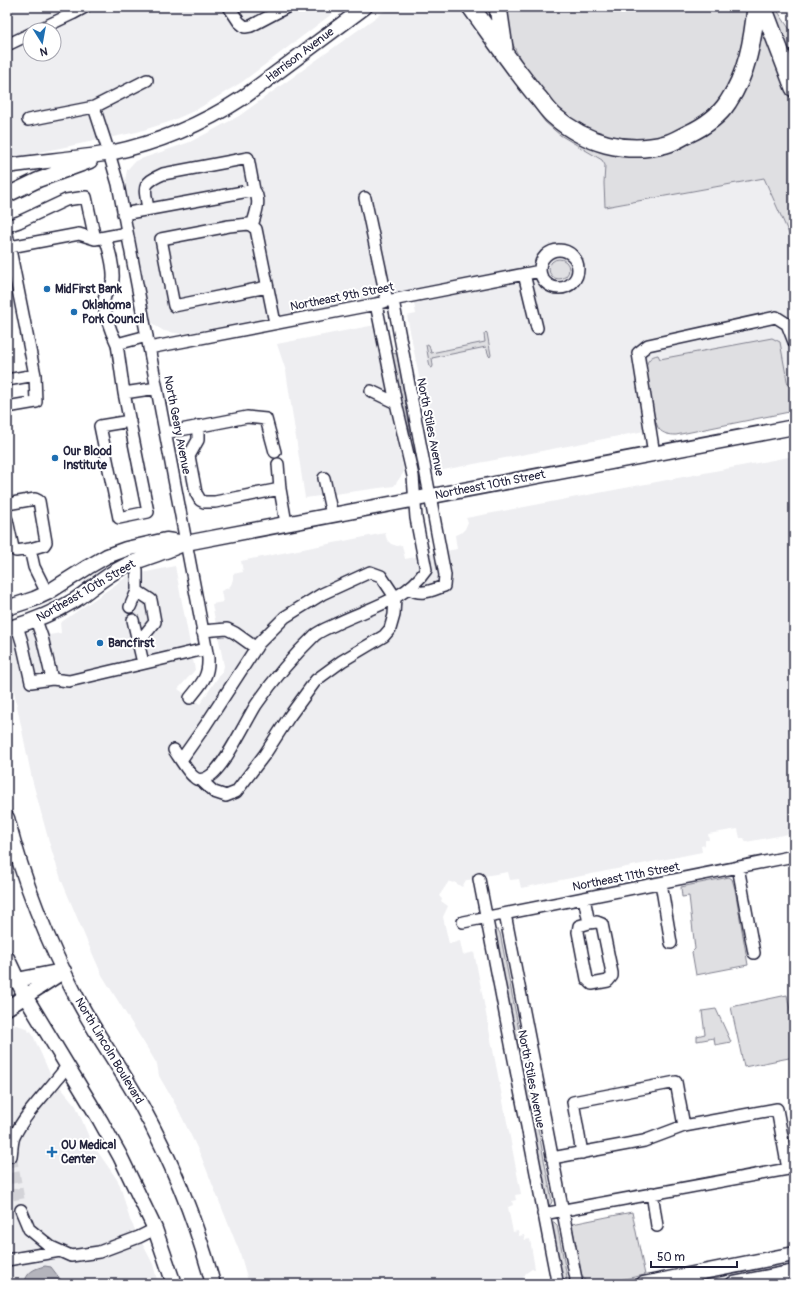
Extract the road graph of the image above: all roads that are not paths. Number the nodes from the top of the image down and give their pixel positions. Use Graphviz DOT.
graph roads {
  1 [pos="85,7"];
  2 [pos="229,7"];
  3 [pos="287,7"];
  4 [pos="365,7"];
  5 [pos="471,7"];
  6 [pos="498,7"];
  7 [pos="756,7"];
  8 [pos="763,7"];
  9 [pos="72,10"];
  10 [pos="52,22"];
  11 [pos="22,37"];
  12 [pos="7,44"];
  13 [pos="504,52"];
  14 [pos="147,80"];
  15 [pos="794,88"];
  16 [pos="94,107"];
  17 [pos="28,120"];
  18 [pos="109,153"];
  19 [pos="7,166"];
  20 [pos="254,190"];
  21 [pos="7,194"];
  22 [pos="365,198"];
  23 [pos="148,209"];
  24 [pos="123,214"];
  25 [pos="7,226"];
  26 [pos="252,226"];
  27 [pos="127,233"];
  28 [pos="7,234"];
  29 [pos="100,238"];
  30 [pos="10,247"];
  31 [pos="540,271"];
  32 [pos="524,274"];
  33 [pos="268,287"];
  34 [pos="385,302"];
  35 [pos="275,324"];
  36 [pos="537,328"];
  37 [pos="147,336"];
  38 [pos="794,342"];
  39 [pos="117,344"];
  40 [pos="149,348"];
  41 [pos="35,375"];
  42 [pos="7,380"];
  43 [pos="157,388"];
  44 [pos="371,391"];
  45 [pos="124,393"];
  46 [pos="396,403"];
  47 [pos="7,407"];
  48 [pos="130,421"];
  49 [pos="198,426"];
  50 [pos="794,427"];
  51 [pos="165,433"];
  52 [pos="275,452"];
  53 [pos="654,454"];
  54 [pos="278,464"];
  55 [pos="324,478"];
  56 [pos="280,489"];
  57 [pos="196,493"];
  58 [pos="177,496"];
  59 [pos="430,496"];
  60 [pos="414,499"];
  61 [pos="7,504"];
  62 [pos="332,515"];
  63 [pos="7,520"];
  64 [pos="286,523"];
  65 [pos="186,543"];
  66 [pos="30,549"];
  67 [pos="134,562"];
  68 [pos="410,589"];
  69 [pos="137,591"];
  70 [pos="47,593"];
  71 [pos="395,598"];
  72 [pos="130,607"];
  73 [pos="7,608"];
  74 [pos="36,620"];
  75 [pos="133,620"];
  76 [pos="12,628"];
  77 [pos="202,631"];
  78 [pos="138,643"];
  79 [pos="256,648"];
  80 [pos="205,649"];
  81 [pos="143,663"];
  82 [pos="52,679"];
  83 [pos="190,698"];
  84 [pos="174,750"];
  85 [pos="181,760"];
  86 [pos="201,780"];
  87 [pos="7,818"];
  88 [pos="794,856"];
  89 [pos="738,868"];
  90 [pos="479,879"];
  91 [pos="661,883"];
  92 [pos="584,898"];
  93 [pos="505,914"];
  94 [pos="486,918"];
  95 [pos="463,922"];
  96 [pos="589,923"];
  97 [pos="671,943"];
  98 [pos="754,953"];
  99 [pos="7,958"];
  100 [pos="64,971"];
  101 [pos="12,981"];
  102 [pos="25,996"];
  103 [pos="7,1008"];
  104 [pos="66,1066"];
  105 [pos="535,1070"];
  106 [pos="517,1073"];
  107 [pos="684,1126"];
  108 [pos="582,1153"];
  109 [pos="11,1156"];
  110 [pos="552,1158"];
  111 [pos="652,1193"];
  112 [pos="21,1210"];
  113 [pos="562,1210"];
  114 [pos="543,1214"];
  115 [pos="658,1226"];
  116 [pos="154,1229"];
  117 [pos="60,1251"];
  118 [pos="794,1254"];
  119 [pos="7,1260"];
  120 [pos="794,1272"];
  121 [pos="174,1284"];
  122 [pos="213,1284"];
  123 [pos="559,1284"];
  124 [pos="575,1284"];
  125 [pos="643,1284"];
  126 [pos="733,1284"];
  1 -- 9 [label="street"];
  2 -- 3 [label="street"];
  4 -- 18 [label="main road, Harrison Avenue"];
  5 -- 13 [label="highway"];
  6 -- 13 [label="highway"];
  7 -- 13 [label="highway"];
  8 -- 15 [label="highway"];
  9 -- 10 [label="street"];
  11 -- 12 [label="street"];
  14 -- 16 [label="street"];
  16 -- 17 [label="street"];
  16 -- 18 [label="street, North Geary Avenue"];
  18 -- 19 [label="main road"];
  18 -- 21 [label="main road"];
  18 -- 24 [label="street, North Geary Avenue"];
  20 -- 23 [label="street"];
  20 -- 23 [label="street"];
  20 -- 26 [label="street"];
  22 -- 34 [label="street, North Stiles Avenue"];
  23 -- 24 [label="street"];
  24 -- 27 [label="street, North Geary Avenue"];
  25 -- 29 [label="street"];
  26 -- 33 [label="street"];
  26 -- 33 [label="street"];
  27 -- 29 [label="street"];
  27 -- 37 [label="street, North Geary Avenue"];
  28 -- 30 [label="street"];
  29 -- 30 [label="street"];
  29 -- 39 [label="street"];
  30 -- 41 [label="street"];
  31 -- 32 [label="street, Northeast 9th Street"];
  32 -- 34 [label="street, Northeast 9th Street"];
  32 -- 36 [label="street"];
  33 -- 35 [label="street"];
  34 -- 35 [label="street, Northeast 9th Street"];
  34 -- 46 [label="street, North Stiles Avenue"];
  34 -- 59 [label="street, North Stiles Avenue"];
  35 -- 40 [label="street, Northeast 9th Street"];
  37 -- 39 [label="street"];
  37 -- 40 [label="street, North Geary Avenue"];
  38 -- 53 [label="street"];
  39 -- 45 [label="street"];
  40 -- 43 [label="street, North Geary Avenue"];
  41 -- 42 [label="street"];
  41 -- 47 [label="street"];
  43 -- 45 [label="street"];
  43 -- 51 [label="street, North Geary Avenue"];
  44 -- 46 [label="street"];
  45 -- 48 [label="street"];
  46 -- 60 [label="street, North Stiles Avenue"];
  48 -- 48 [label="street"];
  49 -- 51 [label="street"];
  49 -- 52 [label="street"];
  49 -- 57 [label="street"];
  50 -- 53 [label="main road, Northeast 10th Street"];
  51 -- 58 [label="street, North Geary Avenue"];
  53 -- 59 [label="main road, Northeast 10th Street"];
  54 -- 56 [label="street"];
  55 -- 62 [label="street"];
  56 -- 57 [label="street"];
  56 -- 64 [label="street"];
  57 -- 58 [label="street"];
  58 -- 65 [label="street, North Geary Avenue"];
  59 -- 60 [label="main road, Northeast 10th Street"];
  59 -- 68 [label="street, North Stiles Avenue"];
  60 -- 62 [label="main road, Northeast 10th Street"];
  60 -- 68 [label="street, North Stiles Avenue"];
  61 -- 66 [label="street"];
  62 -- 64 [label="main road, Northeast 10th Street"];
  63 -- 66 [label="street"];
  64 -- 65 [label="main road, Northeast 10th Street"];
  65 -- 67 [label="main road, Northeast 10th Street"];
  65 -- 70 [label="main road, Northeast 10th Street"];
  65 -- 77 [label="street, North Geary Avenue"];
  66 -- 70 [label="street"];
  67 -- 69 [label="street"];
  67 -- 74 [label="main road, Northeast 10th Street"];
  68 -- 71 [label="street"];
  69 -- 72 [label="street"];
  69 -- 78 [label="street"];
  70 -- 73 [label="main road, Northeast 10th Street"];
  71 -- 79 [label="street"];
  71 -- 86 [label="street"];
  71 -- 86 [label="street"];
  74 -- 76 [label="main road, Northeast 10th Street"];
  74 -- 82 [label="street"];
  75 -- 78 [label="street"];
  76 -- 82 [label="street"];
  77 -- 79 [label="street"];
  77 -- 80 [label="street, North Geary Avenue"];
  78 -- 81 [label="street"];
  79 -- 85 [label="street"];
  80 -- 81 [label="street"];
  80 -- 83 [label="street, North Geary Avenue"];
  81 -- 82 [label="street"];
  84 -- 85 [label="street"];
  85 -- 86 [label="street"];
  87 -- 100 [label="main road, North Lincoln Boulevard"];
  88 -- 89 [label="street, Northeast 11th Street"];
  89 -- 91 [label="street, Northeast 11th Street"];
  89 -- 98 [label="street"];
  90 -- 94 [label="street, North Stiles Avenue"];
  91 -- 92 [label="street, Northeast 11th Street"];
  91 -- 97 [label="street"];
  92 -- 93 [label="street, Northeast 11th Street"];
  92 -- 96 [label="street"];
  93 -- 94 [label="street, Northeast 11th Street"];
  93 -- 105 [label="street, North Stiles Avenue"];
  94 -- 95 [label="street, Northeast 11th Street"];
  94 -- 106 [label="street, North Stiles Avenue"];
  96 -- 96 [label="street"];
  99 -- 101 [label="main road"];
  100 -- 101 [label="main road"];
  100 -- 102 [label="main road"];
  100 -- 122 [label="main road, North Lincoln Boulevard"];
  101 -- 102 [label="main road"];
  102 -- 103 [label="main road"];
  102 -- 104 [label="main road"];
  104 -- 109 [label="street"];
  104 -- 116 [label="main road"];
  105 -- 106 [label="street"];
  105 -- 110 [label="street, North Stiles Avenue"];
  106 -- 114 [label="street, North Stiles Avenue"];
  107 -- 108 [label="street"];
  107 -- 108 [label="street"];
  107 -- 111 [label="street"];
  108 -- 110 [label="street"];
  110 -- 113 [label="street, North Stiles Avenue"];
  111 -- 113 [label="street"];
  111 -- 115 [label="street"];
  112 -- 117 [label="street"];
  113 -- 114 [label="street"];
  113 -- 124 [label="street, North Stiles Avenue"];
  114 -- 123 [label="street, North Stiles Avenue"];
  116 -- 117 [label="street"];
  116 -- 121 [label="main road"];
  117 -- 119 [label="street"];
  118 -- 125 [label="main road"];
  120 -- 126 [label="main road"];
}
